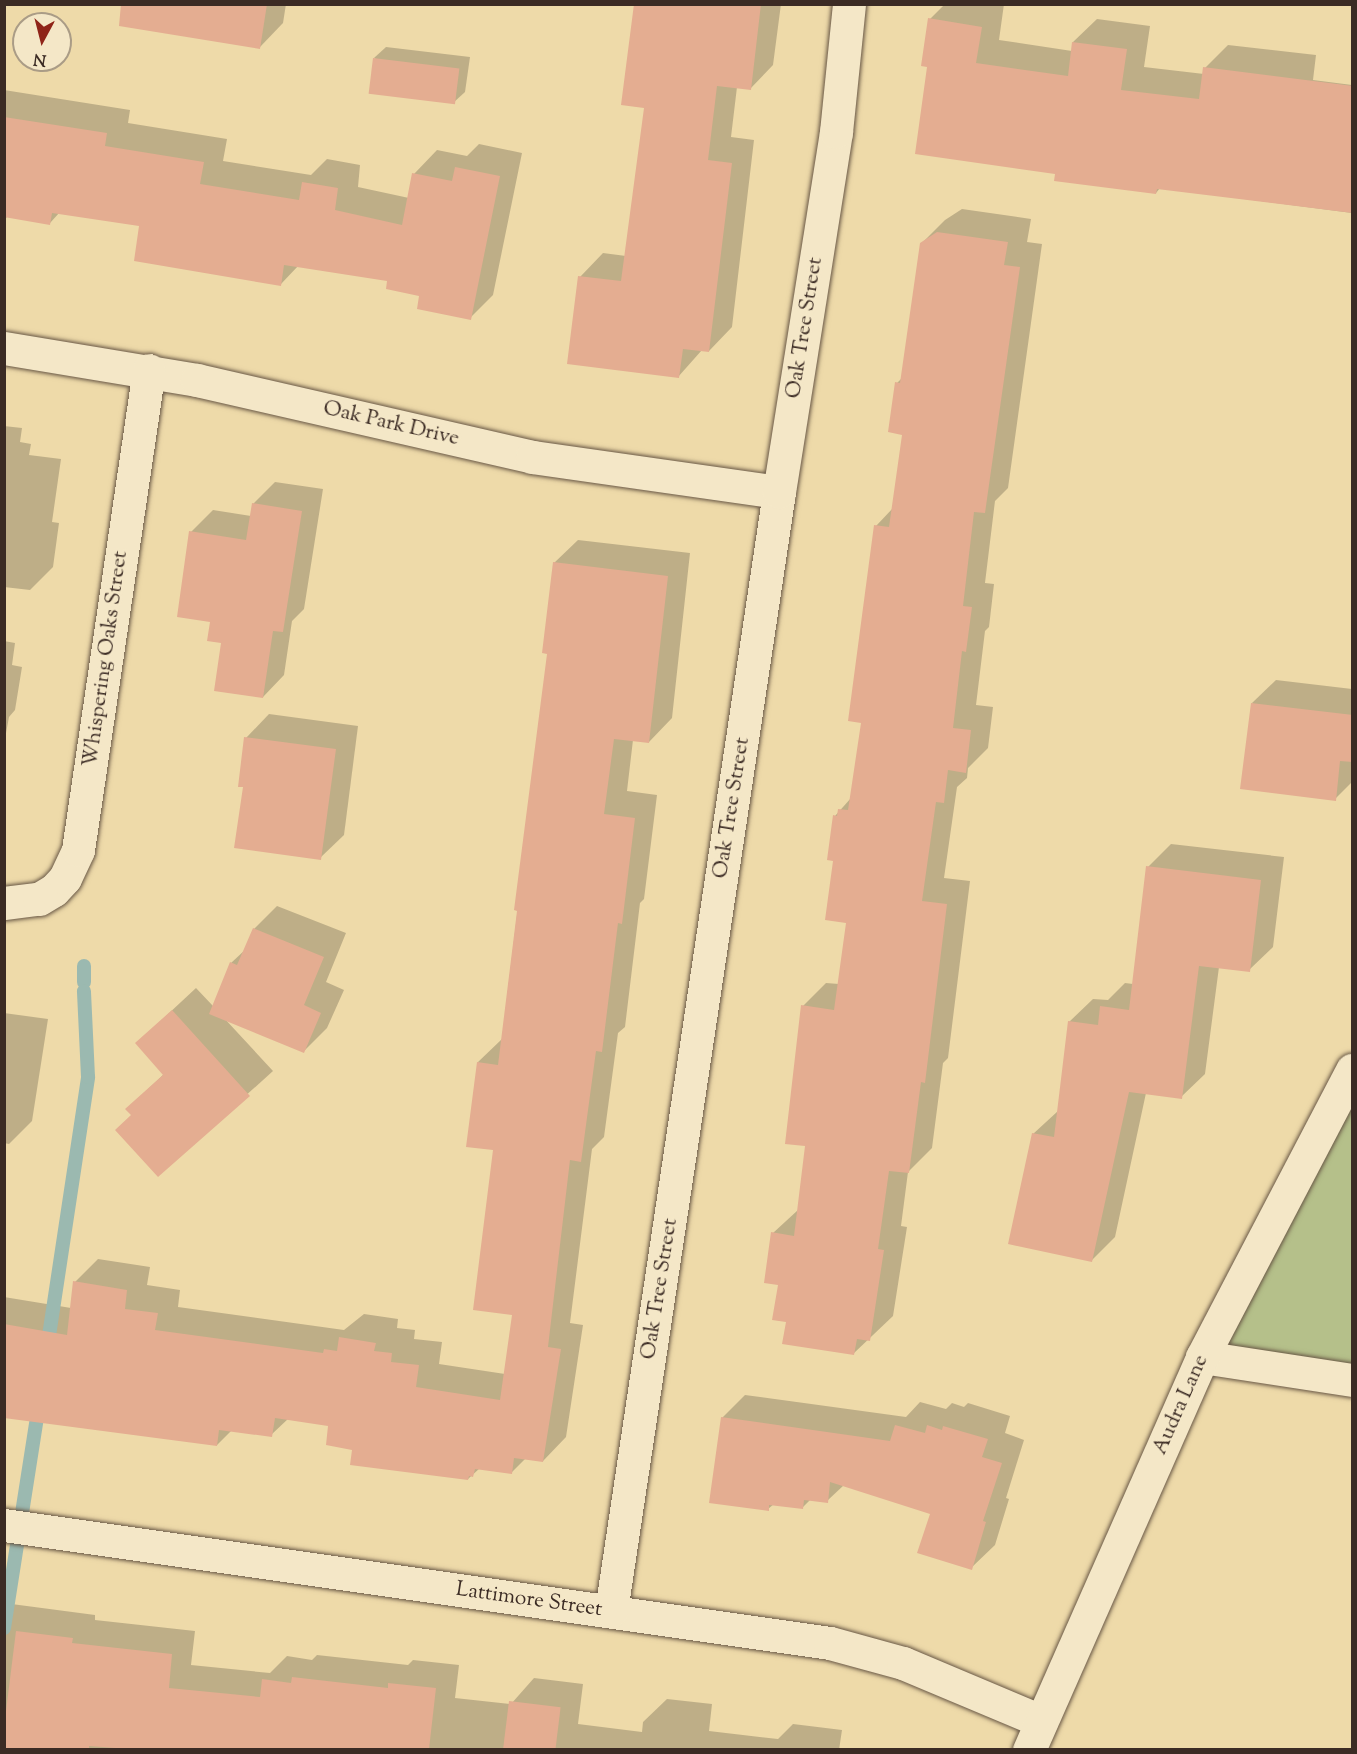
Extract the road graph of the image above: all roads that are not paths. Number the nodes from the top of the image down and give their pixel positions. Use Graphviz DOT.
graph roads {
  1 [pos="849,4"];
  2 [pos="4,348"];
  3 [pos="149,370"];
  4 [pos="779,492"];
  5 [pos="4,903"];
  6 [pos="1353,1070"];
  7 [pos="1202,1357"];
  8 [pos="1353,1380"];
  9 [pos="4,1525"];
  10 [pos="611,1611"];
  11 [pos="1035,1735"];
  1 -- 4 [label="street, Oak Tree Street"];
  2 -- 3 [label="street, Oak Park Drive"];
  3 -- 4 [label="street, Oak Park Drive"];
  3 -- 5 [label="street, Whispering Oaks Street"];
  4 -- 10 [label="street, Oak Tree Street"];
  6 -- 7 [label="street, Audra Lane"];
  7 -- 8 [label="street"];
  7 -- 11 [label="street, Audra Lane"];
  9 -- 10 [label="street, Lattimore Street"];
  10 -- 11 [label="street, Lattimore Street"];
}
